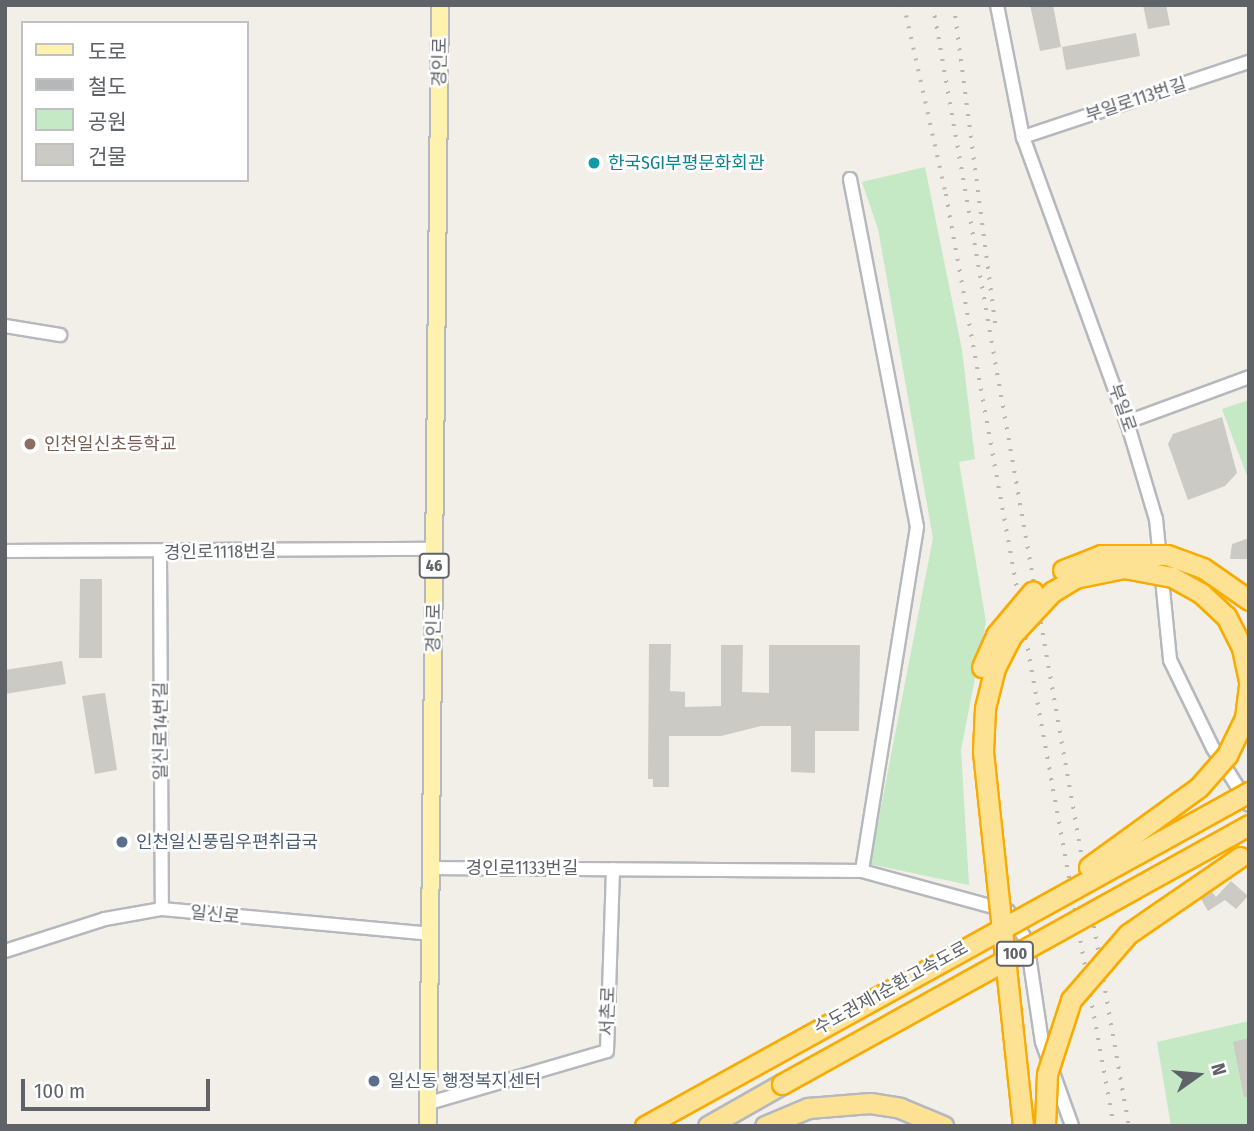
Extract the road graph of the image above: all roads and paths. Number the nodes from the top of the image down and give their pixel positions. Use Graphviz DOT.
graph roads {
  1 [pos="440,5"];
  2 [pos="997,5"];
  3 [pos="1249,62"];
  4 [pos="1023,137"];
  5 [pos="850,179"];
  6 [pos="5,326"];
  7 [pos="60,335"];
  8 [pos="1249,377"];
  9 [pos="1127,422"];
  10 [pos="435,549"];
  11 [pos="5,551"];
  12 [pos="160,553"];
  13 [pos="1249,600"];
  14 [pos="1249,683"];
  15 [pos="1249,792"];
  16 [pos="1249,805"];
  17 [pos="1249,825"];
  18 [pos="1249,853"];
  19 [pos="431,868"];
  20 [pos="613,869"];
  21 [pos="862,871"];
  22 [pos="1041,904"];
  23 [pos="162,909"];
  24 [pos="430,934"];
  25 [pos="5,951"];
  26 [pos="429,1103"];
  27 [pos="428,1126"];
  28 [pos="645,1126"];
  29 [pos="708,1126"];
  30 [pos="765,1126"];
  31 [pos="943,1126"];
  32 [pos="1011,1126"];
  33 [pos="1023,1126"];
  34 [pos="1045,1126"];
  35 [pos="1072,1126"];
  1 -- 10 [label="main road, 경인로 / 46"];
  2 -- 4 [label="street, 부일로"];
  3 -- 4 [label="street, 부일로113번길"];
  4 -- 9 [label="street, 부일로"];
  5 -- 21 [label="street"];
  6 -- 7 [label="street"];
  8 -- 9 [label="street"];
  9 -- 16 [label="street, 부일로"];
  10 -- 12 [label="street, 경인로1118번길"];
  10 -- 19 [label="main road, 경인로 / 46"];
  11 -- 12 [label="street, 경인로1118번길"];
  12 -- 23 [label="street, 일신로14번길"];
  13 -- 32 [label="highway, bridge"];
  14 -- 22 [label="highway, bridge"];
  14 -- 33 [label="highway, bridge"];
  15 -- 22 [label="highway, 수도권제1순환고속도로 / 100, bridge"];
  17 -- 29 [label="highway, 수도권제1순환고속도로 / 100, bridge"];
  18 -- 34 [label="highway, bridge"];
  19 -- 20 [label="street, 경인로1133번길"];
  19 -- 24 [label="main road, 경인로 / 46"];
  20 -- 21 [label="street, 경인로1133번길"];
  20 -- 26 [label="street, 서촌로"];
  21 -- 35 [label="street, 경인로1133번길"];
  22 -- 28 [label="highway, 수도권제1순환고속도로 / 100, bridge"];
  23 -- 24 [label="street, 일신로"];
  23 -- 25 [label="street, 일신로"];
  24 -- 26 [label="main road, 경인로 / 46"];
  26 -- 27 [label="main road, 경인로 / 46"];
  30 -- 31 [label="highway"];
}
